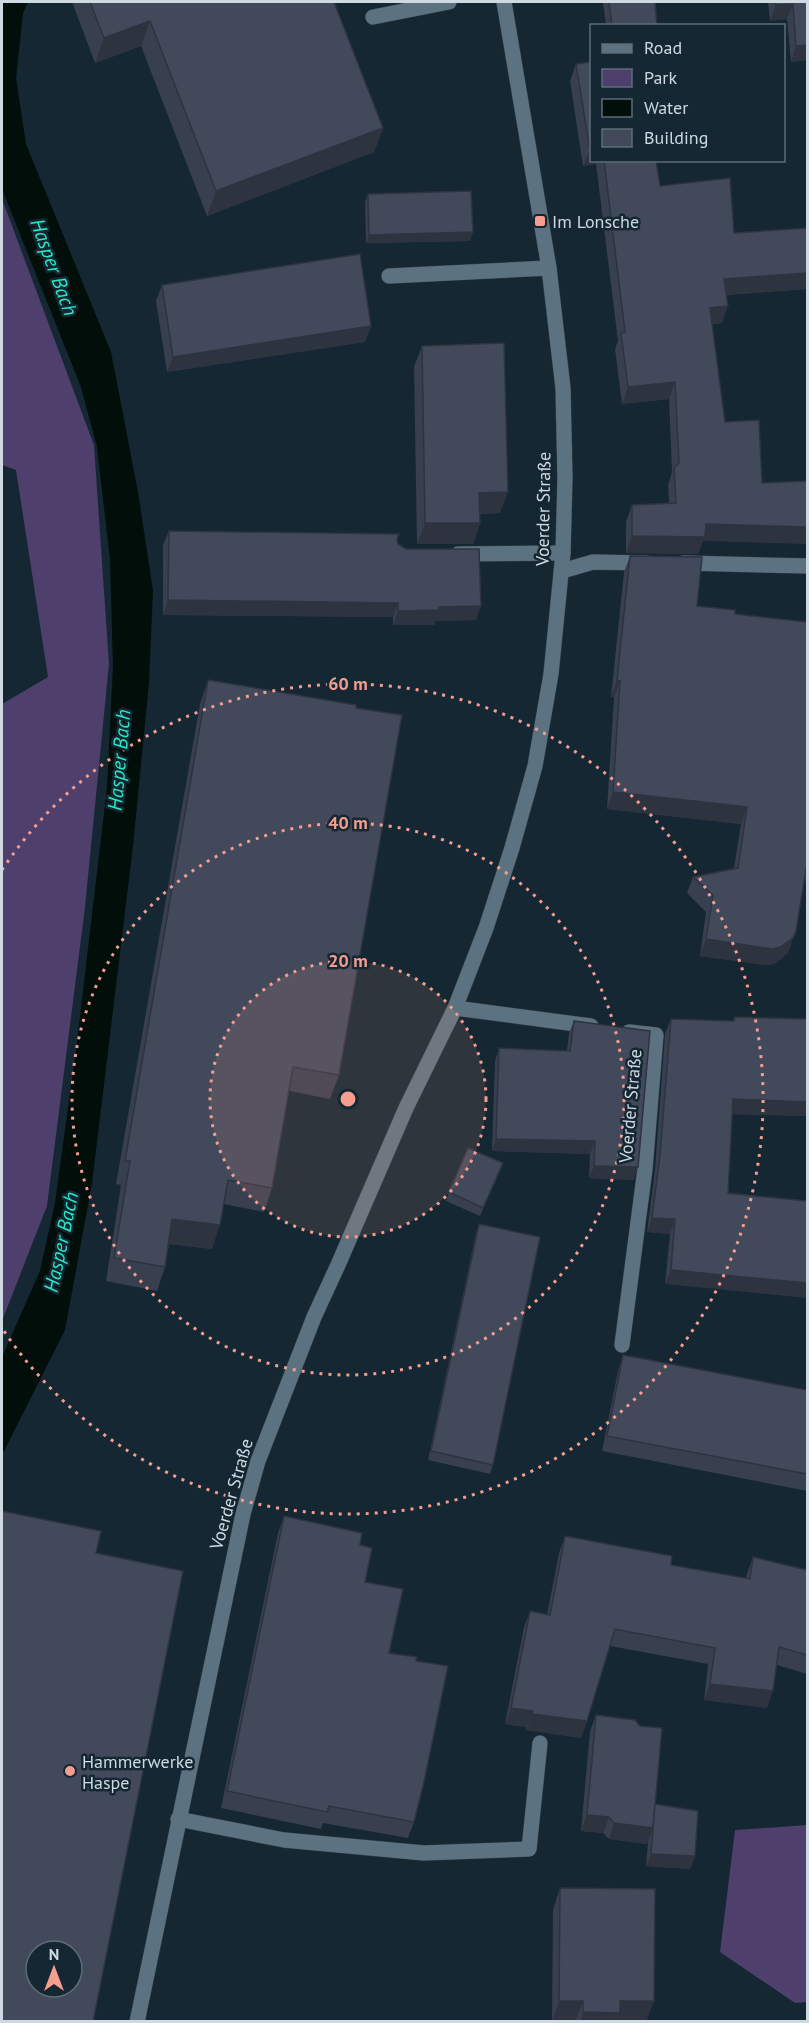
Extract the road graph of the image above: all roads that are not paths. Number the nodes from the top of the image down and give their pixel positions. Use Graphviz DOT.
graph roads {
  1 [pos="449,2"];
  2 [pos="504,2"];
  3 [pos="374,17"];
  4 [pos="549,268"];
  5 [pos="389,276"];
  6 [pos="563,553"];
  7 [pos="448,554"];
  8 [pos="807,566"];
  9 [pos="562,571"];
  10 [pos="455,1008"];
  11 [pos="621,1345"];
  12 [pos="540,1743"];
  13 [pos="178,1819"];
  14 [pos="137,2022"];
  1 -- 3 [label="main road"];
  2 -- 4 [label="main road, Voerder Straße"];
  4 -- 5 [label="main road"];
  4 -- 6 [label="main road, Voerder Straße"];
  6 -- 7 [label="main road"];
  6 -- 9 [label="main road, Voerder Straße"];
  8 -- 9 [label="main road"];
  9 -- 10 [label="main road, Voerder Straße"];
  10 -- 11 [label="main road, Voerder Straße"];
  10 -- 13 [label="main road, Voerder Straße"];
  12 -- 13 [label="main road"];
  13 -- 14 [label="main road, Voerder Straße"];
}
